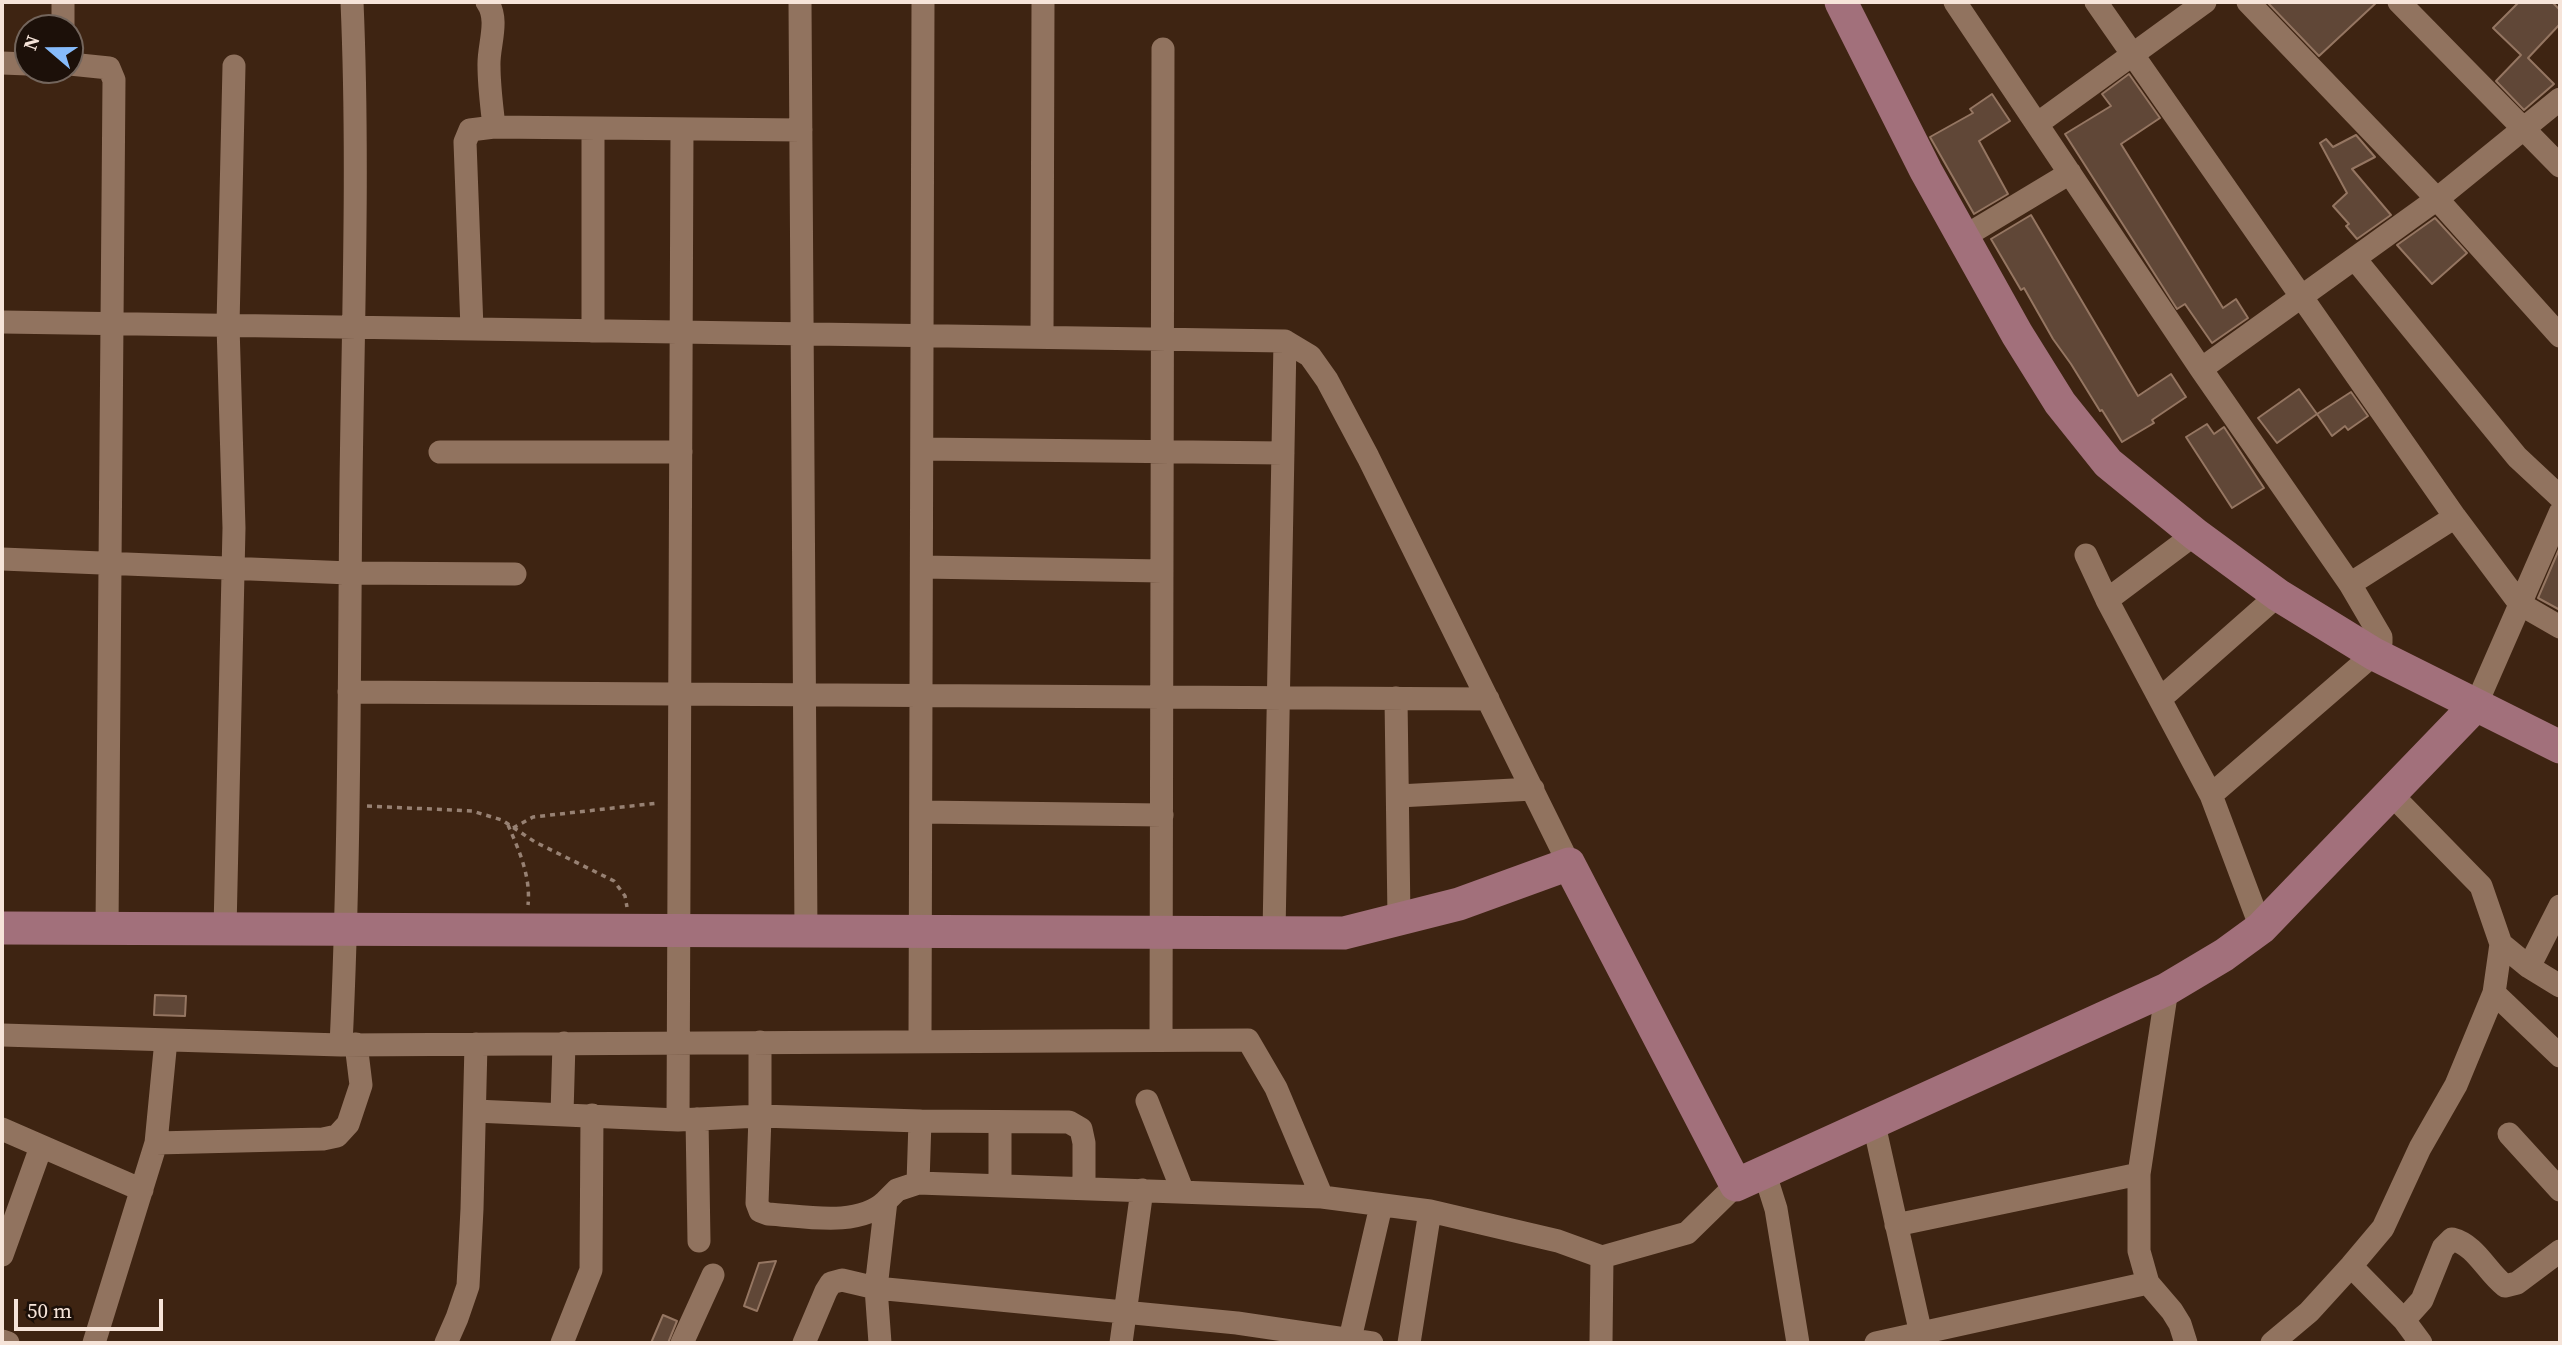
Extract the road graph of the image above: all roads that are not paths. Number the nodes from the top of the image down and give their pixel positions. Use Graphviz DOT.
graph roads {
  1 [pos="352,2"];
  2 [pos="487,2"];
  3 [pos="800,2"];
  4 [pos="923,2"];
  5 [pos="1043,2"];
  6 [pos="1841,2"];
  7 [pos="1955,2"];
  8 [pos="2096,2"];
  9 [pos="2205,2"];
  10 [pos="2248,2"];
  11 [pos="2399,2"];
  12 [pos="1163,49"];
  13 [pos="2133,54"];
  14 [pos="84,65"];
  15 [pos="234,66"];
  16 [pos="2560,99"];
  17 [pos="2037,124"];
  18 [pos="494,127"];
  19 [pos="593,128"];
  20 [pos="2524,128"];
  21 [pos="682,129"];
  22 [pos="801,130"];
  23 [pos="2560,166"];
  24 [pos="2070,173"];
  25 [pos="2437,200"];
  26 [pos="1962,238"];
  27 [pos="2355,259"];
  28 [pos="2301,297"];
  29 [pos="2,322"];
  30 [pos="114,324"];
  31 [pos="228,326"];
  32 [pos="353,327"];
  33 [pos="472,329"];
  34 [pos="593,331"];
  35 [pos="681,331"];
  36 [pos="802,334"];
  37 [pos="922,335"];
  38 [pos="2560,336"];
  39 [pos="1042,337"];
  40 [pos="1163,338"];
  41 [pos="1285,341"];
  42 [pos="2202,369"];
  43 [pos="922,449"];
  44 [pos="1163,450"];
  45 [pos="681,452"];
  46 [pos="440,453"];
  47 [pos="1283,453"];
  48 [pos="2560,497"];
  49 [pos="2560,513"];
  50 [pos="2455,517"];
  51 [pos="2195,534"];
  52 [pos="2087,555"];
  53 [pos="2,559"];
  54 [pos="110,564"];
  55 [pos="922,567"];
  56 [pos="233,569"];
  57 [pos="1162,571"];
  58 [pos="350,573"];
  59 [pos="514,574"];
  60 [pos="2350,584"];
  61 [pos="2278,595"];
  62 [pos="2107,600"];
  63 [pos="2520,604"];
  64 [pos="2560,627"];
  65 [pos="2374,654"];
  66 [pos="349,692"];
  67 [pos="680,694"];
  68 [pos="804,694"];
  69 [pos="921,695"];
  70 [pos="1162,697"];
  71 [pos="1278,697"];
  72 [pos="1396,698"];
  73 [pos="1488,699"];
  74 [pos="2160,699"];
  75 [pos="2476,705"];
  76 [pos="2560,747"];
  77 [pos="1533,789"];
  78 [pos="2390,793"];
  79 [pos="2211,794"];
  80 [pos="1398,796"];
  81 [pos="921,812"];
  82 [pos="1162,815"];
  83 [pos="1569,864"];
  84 [pos="2560,906"];
  85 [pos="1399,919"];
  86 [pos="2,928"];
  87 [pos="2261,928"];
  88 [pos="107,929"];
  89 [pos="225,930"];
  90 [pos="346,930"];
  91 [pos="679,931"];
  92 [pos="806,932"];
  93 [pos="921,932"];
  94 [pos="1161,933"];
  95 [pos="1274,933"];
  96 [pos="2501,944"];
  97 [pos="2529,967"];
  98 [pos="2560,986"];
  99 [pos="2167,989"];
  100 [pos="2494,993"];
  101 [pos="2,1035"];
  102 [pos="166,1040"];
  103 [pos="1161,1040"];
  104 [pos="920,1041"];
  105 [pos="760,1042"];
  106 [pos="564,1043"];
  107 [pos="678,1043"];
  108 [pos="348,1044"];
  109 [pos="476,1044"];
  110 [pos="2560,1055"];
  111 [pos="1147,1101"];
  112 [pos="475,1111"];
  113 [pos="562,1114"];
  114 [pos="592,1115"];
  115 [pos="761,1116"];
  116 [pos="688,1119"];
  117 [pos="1873,1120"];
  118 [pos="920,1121"];
  119 [pos="1000,1122"];
  120 [pos="2,1129"];
  121 [pos="2509,1134"];
  122 [pos="156,1143"];
  123 [pos="41,1147"];
  124 [pos="2139,1174"];
  125 [pos="1750,1178"];
  126 [pos="918,1184"];
  127 [pos="1000,1186"];
  128 [pos="1084,1188"];
  129 [pos="142,1190"];
  130 [pos="1142,1190"];
  131 [pos="2560,1190"];
  132 [pos="1183,1192"];
  133 [pos="1322,1197"];
  134 [pos="886,1202"];
  135 [pos="1381,1206"];
  136 [pos="1430,1211"];
  137 [pos="1896,1225"];
  138 [pos="699,1241"];
  139 [pos="2560,1251"];
  140 [pos="2,1255"];
  141 [pos="1602,1257"];
  142 [pos="2351,1266"];
  143 [pos="713,1275"];
  144 [pos="2148,1283"];
  145 [pos="876,1288"];
  146 [pos="1124,1312"];
  147 [pos="2404,1320"];
  148 [pos="1236,1333"];
  149 [pos="1922,1338"];
  150 [pos="2,1340"];
  151 [pos="1357,1342"];
  152 [pos="8,1343"];
  153 [pos="94,1343"];
  154 [pos="446,1343"];
  155 [pos="562,1343"];
  156 [pos="682,1343"];
  157 [pos="804,1343"];
  158 [pos="880,1343"];
  159 [pos="1121,1343"];
  160 [pos="1409,1343"];
  161 [pos="1601,1343"];
  162 [pos="1798,1343"];
  163 [pos="1876,1343"];
  164 [pos="2186,1343"];
  165 [pos="2272,1343"];
  166 [pos="2421,1343"];
  1 -- 32 [label="street"];
  2 -- 18 [label="street"];
  3 -- 22 [label="street"];
  4 -- 37 [label="street"];
  5 -- 39 [label="street"];
  6 -- 26 [label="street"];
  7 -- 17 [label="street"];
  8 -- 13 [label="street"];
  9 -- 13 [label="street"];
  10 -- 25 [label="street"];
  11 -- 20 [label="street"];
  12 -- 40 [label="street"];
  13 -- 17 [label="street"];
  13 -- 28 [label="street"];
  14 -- 30 [label="street"];
  15 -- 31 [label="street"];
  16 -- 20 [label="street"];
  17 -- 24 [label="street"];
  18 -- 19 [label="street"];
  18 -- 33 [label="street"];
  19 -- 21 [label="street"];
  19 -- 34 [label="street"];
  20 -- 23 [label="street"];
  20 -- 25 [label="street"];
  21 -- 22 [label="street"];
  21 -- 35 [label="street"];
  22 -- 36 [label="street"];
  24 -- 26 [label="street"];
  24 -- 42 [label="street"];
  25 -- 27 [label="street"];
  25 -- 38 [label="street"];
  26 -- 51 [label="street"];
  27 -- 28 [label="street"];
  27 -- 48 [label="street"];
  28 -- 42 [label="street"];
  28 -- 50 [label="street"];
  29 -- 30 [label="street"];
  30 -- 31 [label="street"];
  30 -- 54 [label="street"];
  31 -- 32 [label="street"];
  31 -- 56 [label="street"];
  32 -- 33 [label="street"];
  32 -- 58 [label="street"];
  33 -- 34 [label="street"];
  34 -- 35 [label="street"];
  35 -- 36 [label="street"];
  35 -- 45 [label="street"];
  36 -- 37 [label="street"];
  36 -- 68 [label="street"];
  37 -- 39 [label="street"];
  37 -- 43 [label="street"];
  39 -- 40 [label="street"];
  40 -- 41 [label="street"];
  40 -- 44 [label="street"];
  41 -- 47 [label="street"];
  41 -- 73 [label="street"];
  42 -- 60 [label="street"];
  43 -- 44 [label="street"];
  43 -- 55 [label="street"];
  44 -- 47 [label="street"];
  44 -- 57 [label="street"];
  45 -- 46 [label="street"];
  45 -- 67 [label="street"];
  47 -- 71 [label="street"];
  49 -- 63 [label="street"];
  50 -- 60 [label="street"];
  50 -- 63 [label="street"];
  51 -- 61 [label="street"];
  51 -- 62 [label="street"];
  52 -- 62 [label="street"];
  53 -- 54 [label="street"];
  54 -- 56 [label="street"];
  54 -- 88 [label="street"];
  55 -- 57 [label="street"];
  55 -- 69 [label="street"];
  56 -- 58 [label="street"];
  56 -- 89 [label="street"];
  57 -- 70 [label="street"];
  58 -- 59 [label="street"];
  58 -- 66 [label="street"];
  60 -- 65 [label="street"];
  61 -- 65 [label="street"];
  61 -- 74 [label="street"];
  62 -- 74 [label="street"];
  63 -- 64 [label="street"];
  63 -- 75 [label="street"];
  65 -- 75 [label="street"];
  65 -- 79 [label="street"];
  66 -- 67 [label="street"];
  66 -- 90 [label="street"];
  67 -- 68 [label="street"];
  67 -- 91 [label="street"];
  68 -- 69 [label="street"];
  68 -- 92 [label="street"];
  69 -- 70 [label="street"];
  69 -- 81 [label="street"];
  70 -- 71 [label="street"];
  70 -- 82 [label="street"];
  71 -- 72 [label="street"];
  71 -- 95 [label="street"];
  72 -- 73 [label="street"];
  72 -- 80 [label="street"];
  73 -- 77 [label="street"];
  74 -- 79 [label="street"];
  75 -- 76 [label="street"];
  75 -- 78 [label="street"];
  77 -- 80 [label="street"];
  77 -- 83 [label="street"];
  78 -- 87 [label="street"];
  78 -- 96 [label="street"];
  79 -- 87 [label="street"];
  80 -- 85 [label="street"];
  81 -- 82 [label="street"];
  81 -- 93 [label="street"];
  82 -- 94 [label="street"];
  83 -- 85 [label="street"];
  83 -- 125 [label="street"];
  84 -- 97 [label="street"];
  85 -- 95 [label="street"];
  86 -- 88 [label="street"];
  87 -- 99 [label="street"];
  88 -- 89 [label="street"];
  89 -- 90 [label="street"];
  90 -- 91 [label="street"];
  90 -- 108 [label="street"];
  91 -- 92 [label="street"];
  91 -- 107 [label="street"];
  92 -- 93 [label="street"];
  93 -- 94 [label="street"];
  93 -- 104 [label="street"];
  94 -- 95 [label="street"];
  94 -- 103 [label="street"];
  96 -- 97 [label="street"];
  96 -- 100 [label="street"];
  97 -- 98 [label="street"];
  99 -- 117 [label="street"];
  99 -- 124 [label="street"];
  100 -- 110 [label="street"];
  100 -- 142 [label="street"];
  101 -- 102 [label="street"];
  102 -- 108 [label="street"];
  102 -- 122 [label="street"];
  103 -- 104 [label="street"];
  103 -- 133 [label="street"];
  104 -- 105 [label="street"];
  105 -- 107 [label="street"];
  105 -- 115 [label="street"];
  106 -- 107 [label="street"];
  106 -- 109 [label="street"];
  106 -- 113 [label="street"];
  107 -- 116 [label="street"];
  108 -- 109 [label="street"];
  108 -- 122 [label="street"];
  109 -- 112 [label="street"];
  111 -- 132 [label="street"];
  112 -- 113 [label="street"];
  112 -- 154 [label="street"];
  113 -- 114 [label="street"];
  114 -- 116 [label="street"];
  114 -- 155 [label="street"];
  115 -- 116 [label="street"];
  115 -- 118 [label="street"];
  115 -- 134 [label="street"];
  116 -- 138 [label="street"];
  117 -- 125 [label="street"];
  117 -- 137 [label="street"];
  118 -- 119 [label="street"];
  118 -- 126 [label="street"];
  119 -- 127 [label="street"];
  119 -- 128 [label="street"];
  120 -- 123 [label="street"];
  121 -- 131 [label="street"];
  122 -- 129 [label="street"];
  123 -- 129 [label="street"];
  123 -- 140 [label="street"];
  124 -- 137 [label="street"];
  124 -- 144 [label="street"];
  125 -- 141 [label="street"];
  125 -- 162 [label="street"];
  126 -- 127 [label="street"];
  126 -- 134 [label="street"];
  127 -- 128 [label="street"];
  128 -- 130 [label="street"];
  129 -- 153 [label="street"];
  130 -- 132 [label="street"];
  130 -- 146 [label="street"];
  132 -- 133 [label="street"];
  133 -- 135 [label="street"];
  134 -- 145 [label="street"];
  135 -- 136 [label="street"];
  135 -- 151 [label="street"];
  136 -- 141 [label="street"];
  136 -- 160 [label="street"];
  137 -- 149 [label="street"];
  139 -- 147 [label="street"];
  141 -- 161 [label="street"];
  142 -- 147 [label="street"];
  142 -- 165 [label="street"];
  143 -- 156 [label="street"];
  144 -- 149 [label="street"];
  144 -- 164 [label="street"];
  145 -- 146 [label="street"];
  145 -- 157 [label="street"];
  145 -- 158 [label="street"];
  146 -- 148 [label="street"];
  146 -- 159 [label="street"];
  147 -- 166 [label="street"];
  148 -- 151 [label="street"];
  149 -- 163 [label="street"];
  150 -- 152 [label="street"];
}
